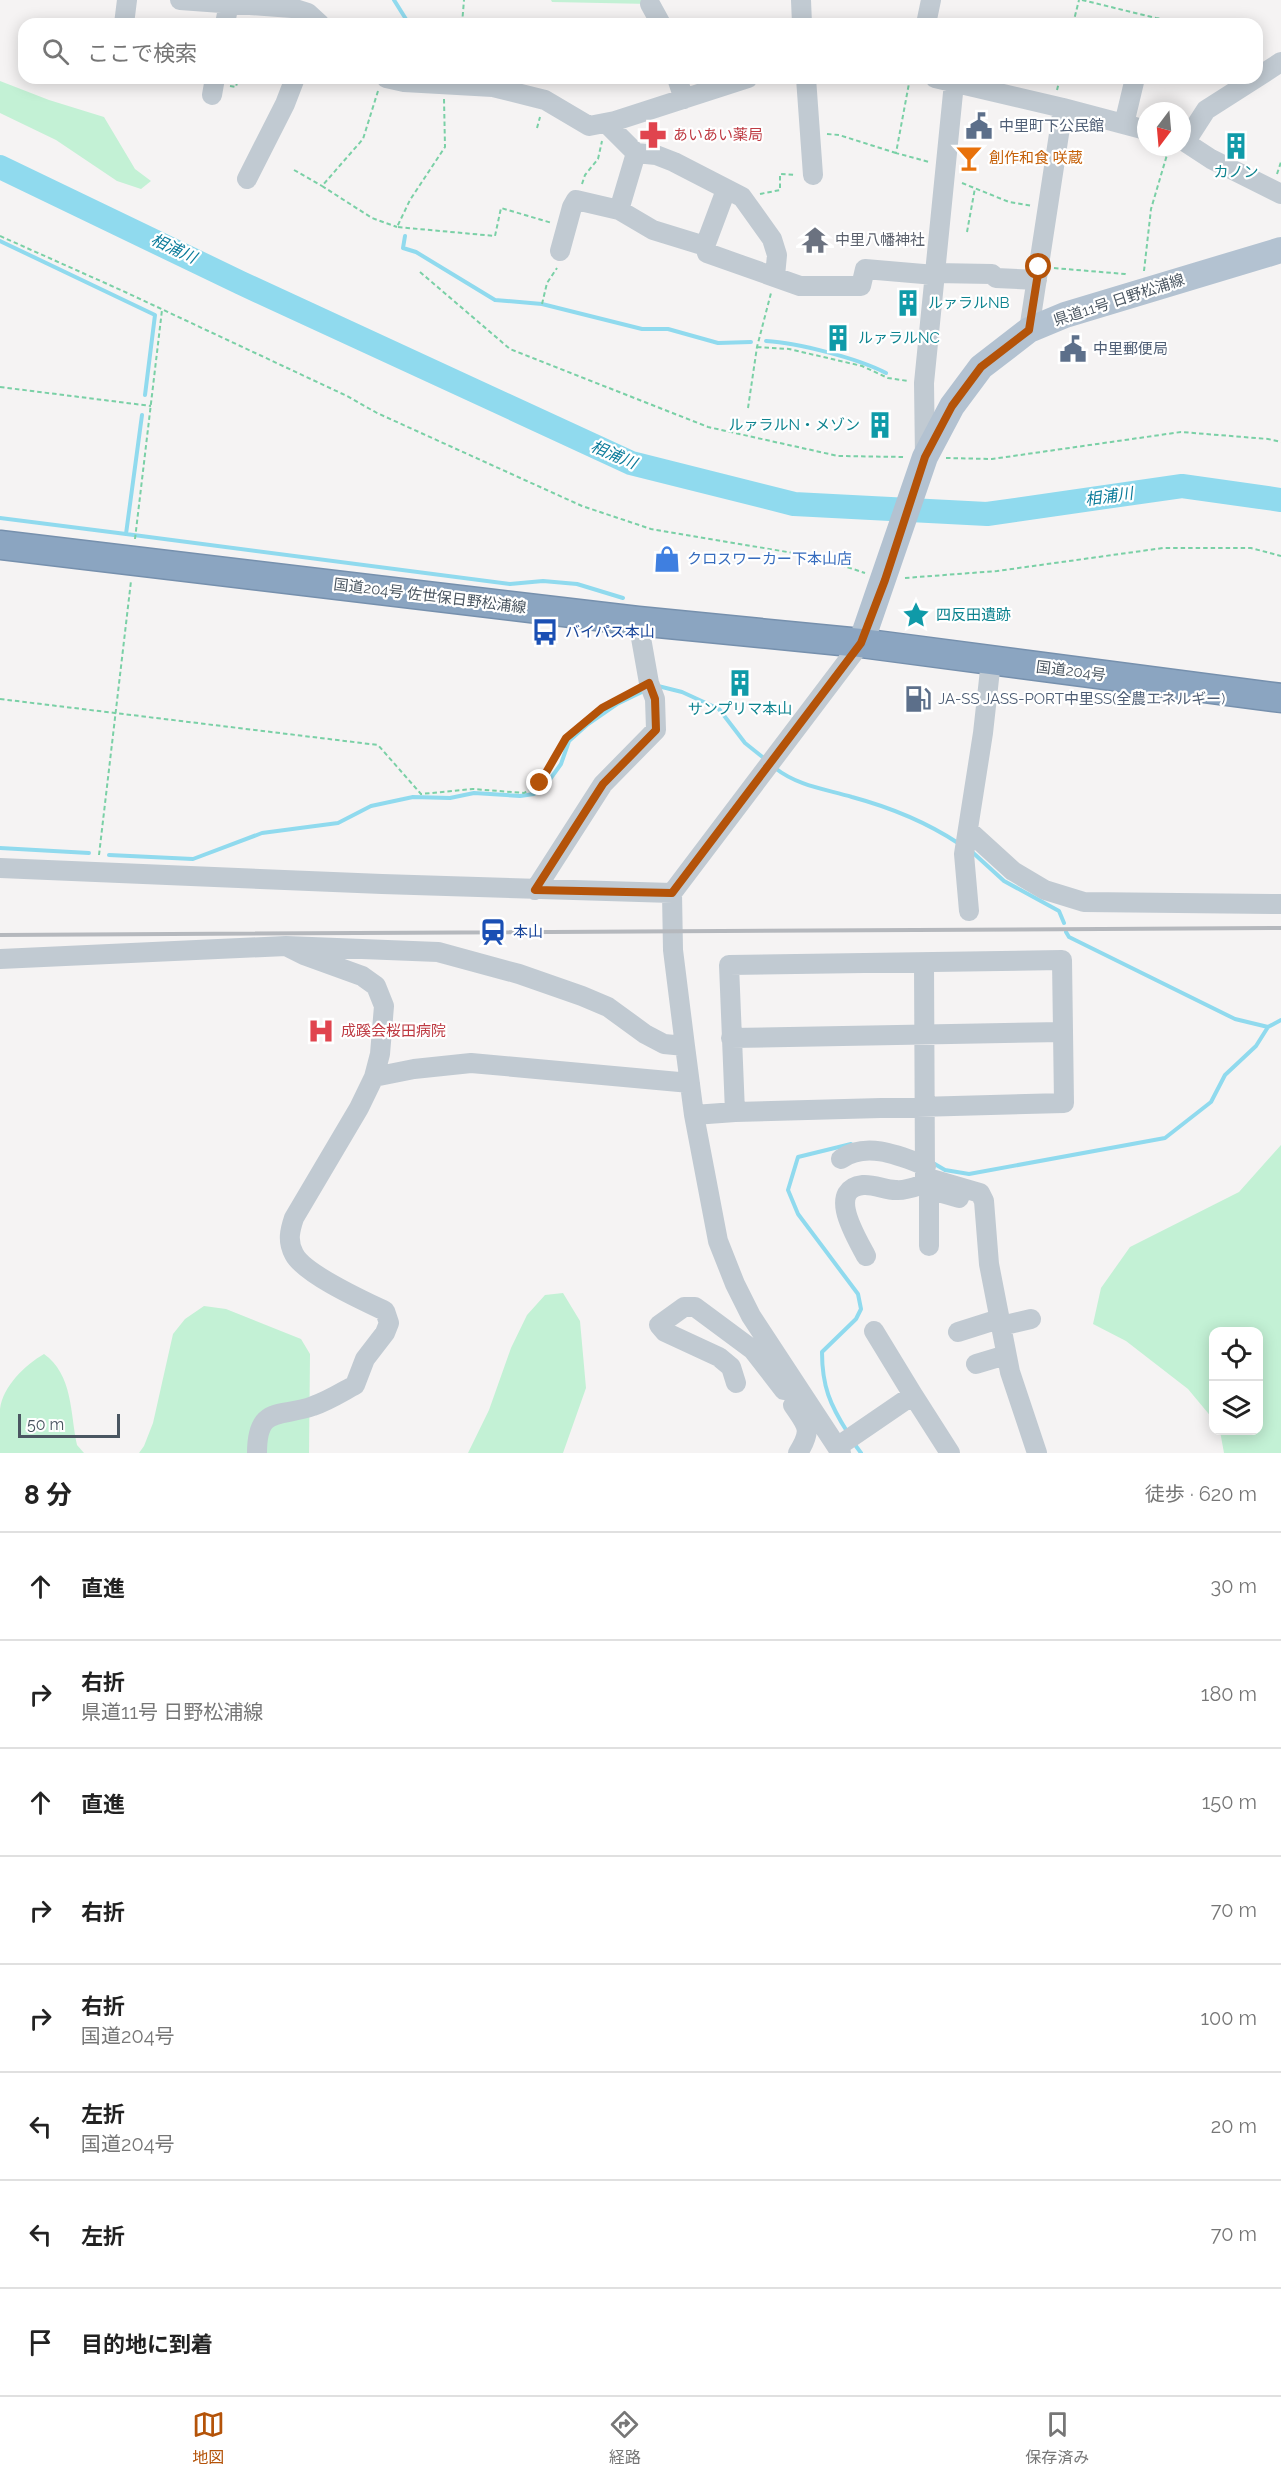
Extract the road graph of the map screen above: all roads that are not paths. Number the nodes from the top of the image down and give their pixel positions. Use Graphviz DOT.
graph roads {
  1 [pos="127,0"];
  2 [pos="180,0"];
  3 [pos="801,0"];
  4 [pos="931,0"];
  5 [pos="229,3"];
  6 [pos="291,4"];
  7 [pos="650,4"];
  8 [pos="125,18"];
  9 [pos="226,18"];
  10 [pos="313,18"];
  11 [pos="658,18"];
  12 [pos="802,18"];
  13 [pos="927,18"];
  14 [pos="1281,62"];
  15 [pos="1263,74"];
  16 [pos="293,84"];
  17 [pos="413,84"];
  18 [pos="679,84"];
  19 [pos="730,84"];
  20 [pos="807,84"];
  21 [pos="945,84"];
  22 [pos="958,84"];
  23 [pos="1134,84"];
  24 [pos="1247,84"];
  25 [pos="684,99"];
  26 [pos="1063,108"];
  27 [pos="606,123"];
  28 [pos="1124,124"];
  29 [pos="1137,128"];
  30 [pos="1191,128"];
  31 [pos="1191,149"];
  32 [pos="636,153"];
  33 [pos="813,175"];
  34 [pos="247,179"];
  35 [pos="734,194"];
  36 [pos="1281,194"];
  37 [pos="619,210"];
  38 [pos="705,246"];
  39 [pos="1281,250"];
  40 [pos="560,251"];
  41 [pos="935,274"];
  42 [pos="1038,274"];
  43 [pos="775,276"];
  44 [pos="1029,330"];
  45 [pos="925,457"];
  46 [pos="0,545"];
  47 [pos="638,621"];
  48 [pos="861,643"];
  49 [pos="991,661"];
  50 [pos="1281,698"];
  51 [pos="969,831"];
  52 [pos="0,867"];
  53 [pos="535,890"];
  54 [pos="672,893"];
  55 [pos="1281,904"];
  56 [pos="969,911"];
  57 [pos="286,946"];
  58 [pos="0,959"];
  59 [pos="924,963"];
  60 [pos="1063,1032"];
  61 [pos="926,1035"];
  62 [pos="731,1038"];
  63 [pos="685,1046"];
  64 [pos="374,1077"];
  65 [pos="690,1083"];
  66 [pos="926,1106"];
  67 [pos="735,1112"];
  68 [pos="694,1115"];
  69 [pos="841,1159"];
  70 [pos="926,1165"];
  71 [pos="983,1198"];
  72 [pos="930,1246"];
  73 [pos="866,1256"];
  74 [pos="1030,1319"];
  75 [pos="1000,1322"];
  76 [pos="874,1331"];
  77 [pos="958,1332"];
  78 [pos="1006,1355"];
  79 [pos="976,1364"];
  80 [pos="736,1383"];
  81 [pos="789,1386"];
  82 [pos="914,1395"];
  83 [pos="845,1444"];
  84 [pos="257,1453"];
  85 [pos="798,1453"];
  86 [pos="950,1453"];
  87 [pos="1037,1453"];
  1 -- 8 [label="street"];
  2 -- 5 [label="street"];
  3 -- 12 [label="street"];
  4 -- 13 [label="street"];
  5 -- 6 [label="street"];
  5 -- 9 [label="street"];
  6 -- 10 [label="street"];
  7 -- 11 [label="street"];
  14 -- 15 [label="street"];
  16 -- 34 [label="street"];
  17 -- 27 [label="street"];
  18 -- 25 [label="street"];
  19 -- 25 [label="street"];
  20 -- 33 [label="street"];
  21 -- 41 [label="street"];
  22 -- 26 [label="street"];
  23 -- 28 [label="street"];
  24 -- 30 [label="street"];
  25 -- 27 [label="street"];
  26 -- 28 [label="street"];
  26 -- 42 [label="street"];
  27 -- 32 [label="street"];
  28 -- 29 [label="street"];
  31 -- 36 [label="street"];
  32 -- 35 [label="street"];
  32 -- 37 [label="street"];
  35 -- 38 [label="street"];
  35 -- 43 [label="street"];
  37 -- 38 [label="street"];
  37 -- 40 [label="street"];
  38 -- 43 [label="street"];
  39 -- 44 [label="main road, 県道11号 日野松浦線"];
  41 -- 42 [label="street"];
  41 -- 43 [label="street"];
  41 -- 45 [label="street"];
  42 -- 44 [label="street"];
  44 -- 45 [label="main road, 県道11号 日野松浦線"];
  45 -- 48 [label="main road, 県道11号 日野松浦線"];
  46 -- 47 [label="highway, 国道204号 佐世保日野松浦線"];
  47 -- 48 [label="highway, 国道204号 佐世保日野松浦線"];
  47 -- 53 [label="street"];
  48 -- 49 [label="highway, 国道204号"];
  48 -- 54 [label="street"];
  49 -- 50 [label="highway, 国道204号"];
  49 -- 51 [label="street"];
  51 -- 55 [label="street"];
  51 -- 56 [label="street"];
  52 -- 53 [label="street"];
  53 -- 54 [label="street"];
  54 -- 63 [label="street"];
  57 -- 58 [label="street"];
  57 -- 63 [label="street"];
  57 -- 64 [label="street"];
  59 -- 60 [label="street"];
  59 -- 61 [label="street"];
  59 -- 62 [label="street"];
  60 -- 61 [label="street"];
  60 -- 66 [label="street"];
  61 -- 62 [label="street"];
  61 -- 66 [label="street"];
  62 -- 67 [label="street"];
  63 -- 65 [label="street"];
  64 -- 65 [label="street"];
  64 -- 84 [label="street"];
  65 -- 68 [label="street"];
  66 -- 67 [label="street"];
  66 -- 70 [label="street"];
  67 -- 68 [label="street"];
  68 -- 81 [label="street"];
  69 -- 70 [label="street"];
  70 -- 71 [label="street"];
  70 -- 73 [label="street"];
  71 -- 72 [label="street"];
  71 -- 75 [label="street"];
  74 -- 75 [label="street"];
  75 -- 77 [label="street"];
  75 -- 78 [label="street"];
  76 -- 82 [label="street"];
  78 -- 79 [label="street"];
  78 -- 87 [label="street"];
  80 -- 81 [label="street"];
  81 -- 83 [label="street"];
  81 -- 85 [label="street"];
  82 -- 83 [label="street"];
  82 -- 86 [label="street"];
}
